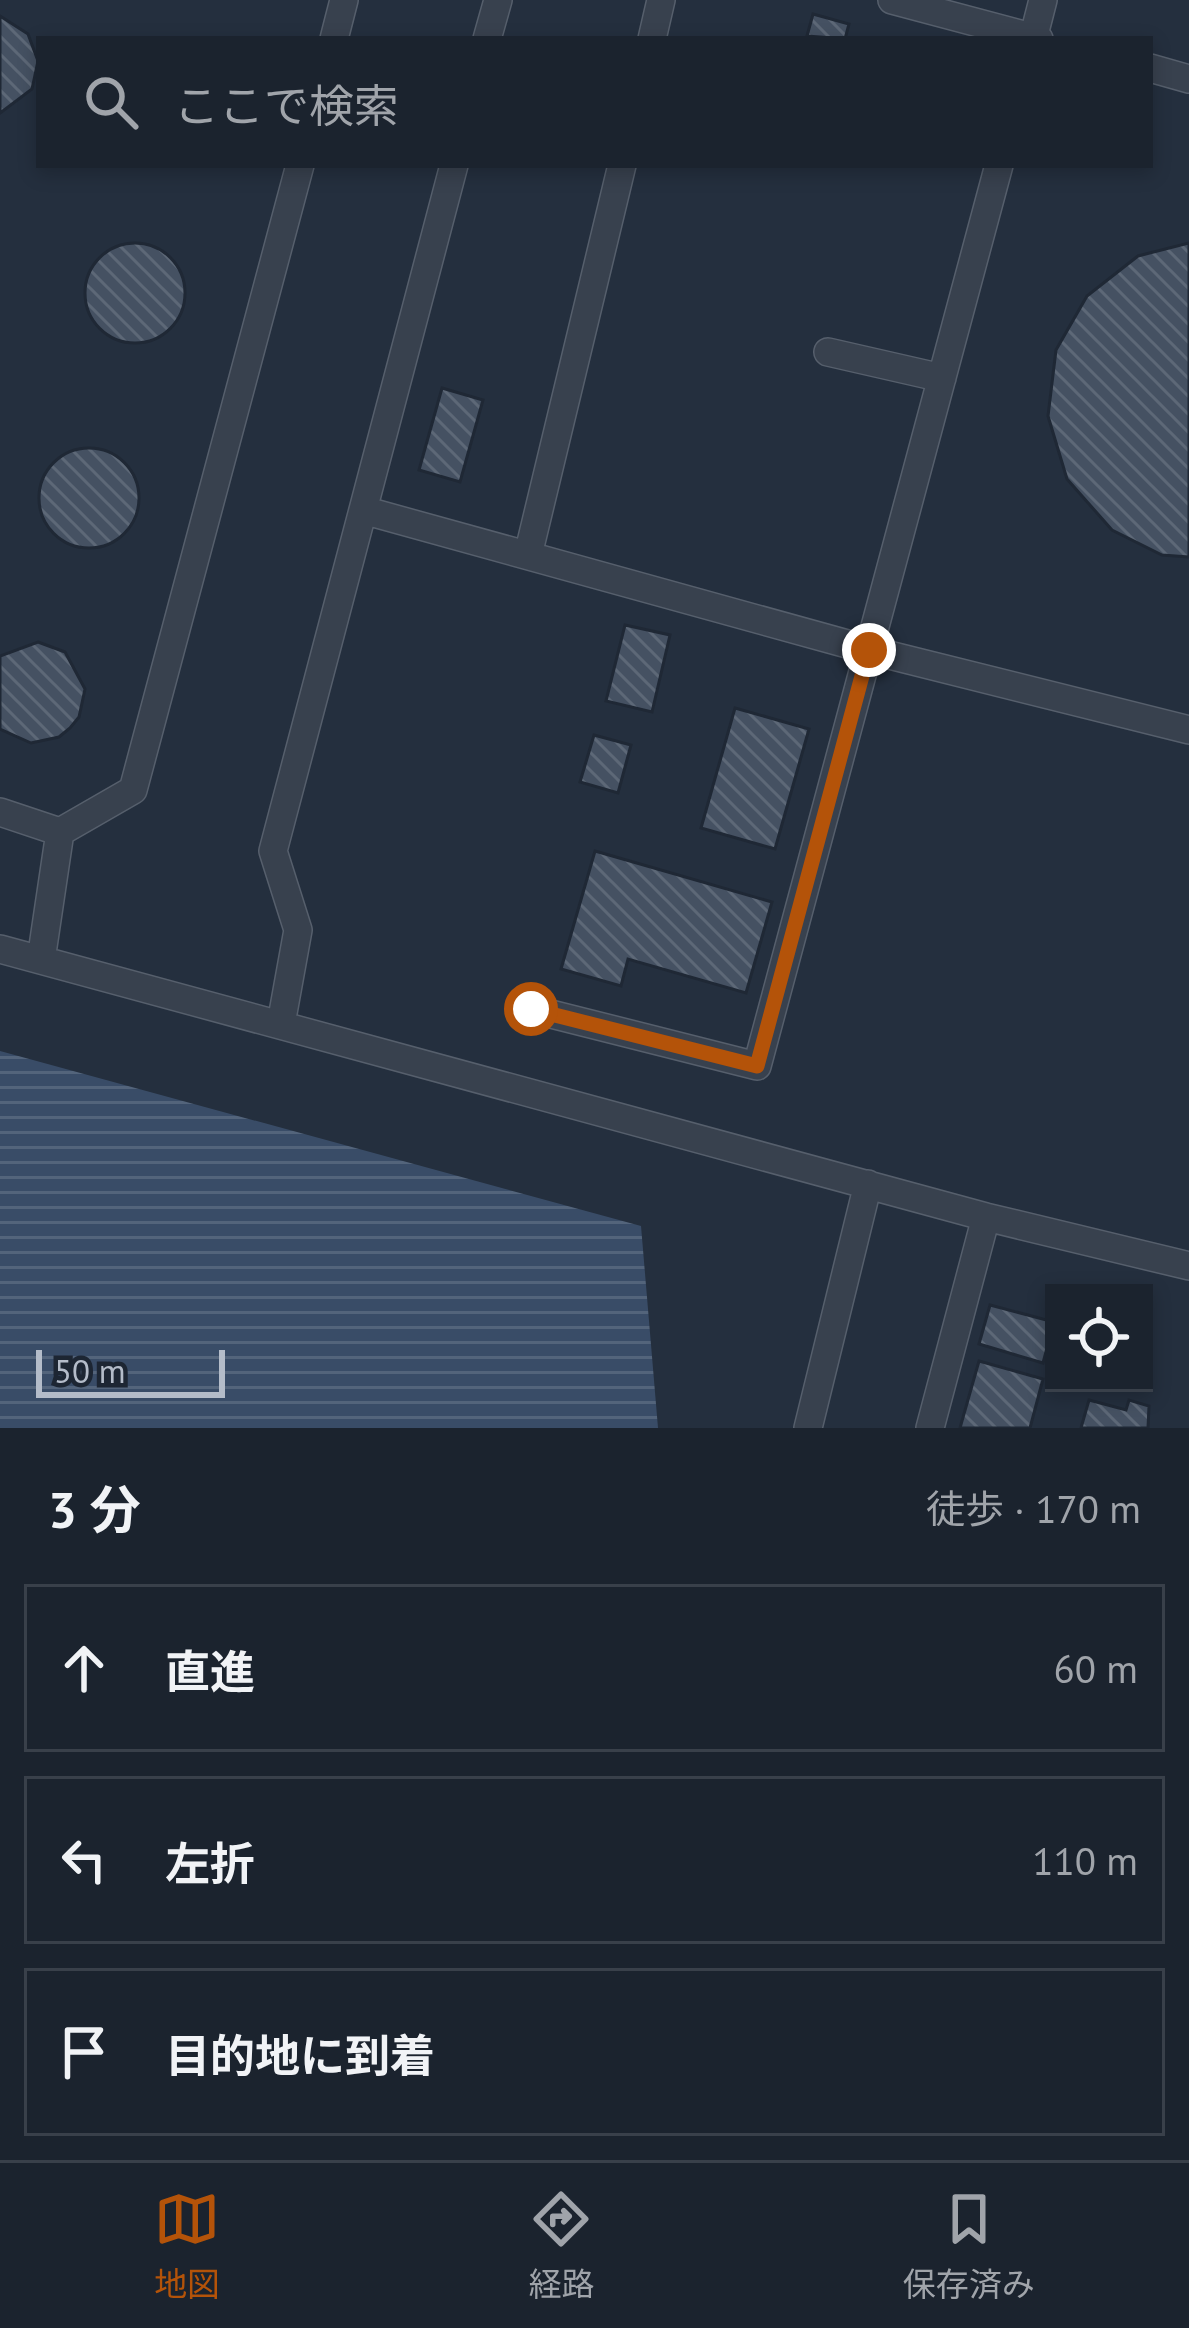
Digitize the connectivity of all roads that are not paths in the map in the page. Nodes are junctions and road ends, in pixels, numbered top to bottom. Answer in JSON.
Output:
{"nodes":[{"id":1,"x":344,"y":0,"type":"edge"},
{"id":2,"x":498,"y":0,"type":"edge"},
{"id":3,"x":661,"y":0,"type":"edge"},
{"id":4,"x":892,"y":0,"type":"edge"},
{"id":5,"x":1043,"y":0,"type":"edge"},
{"id":6,"x":335,"y":36,"type":"edge"},
{"id":7,"x":489,"y":36,"type":"edge"},
{"id":8,"x":653,"y":36,"type":"edge"},
{"id":9,"x":1027,"y":36,"type":"edge"},
{"id":10,"x":1035,"y":36,"type":"edge"},
{"id":11,"x":1153,"y":69,"type":"edge"},
{"id":12,"x":1189,"y":79,"type":"edge"},
{"id":13,"x":299,"y":168,"type":"edge"},
{"id":14,"x":453,"y":168,"type":"edge"},
{"id":15,"x":621,"y":168,"type":"edge"},
{"id":16,"x":998,"y":168,"type":"edge"},
{"id":17,"x":828,"y":352,"type":"dead end"},
{"id":18,"x":942,"y":378,"type":"junction"},
{"id":19,"x":363,"y":510,"type":"junction"},
{"id":20,"x":528,"y":555,"type":"junction"},
{"id":21,"x":869,"y":650,"type":"junction"},
{"id":22,"x":1189,"y":730,"type":"edge"},
{"id":23,"x":0,"y":812,"type":"edge"},
{"id":24,"x":60,"y":832,"type":"junction"},
{"id":25,"x":0,"y":949,"type":"edge"},
{"id":26,"x":40,"y":960,"type":"junction"},
{"id":27,"x":531,"y":1009,"type":"dead end"},
{"id":28,"x":281,"y":1024,"type":"junction"},
{"id":29,"x":868,"y":1184,"type":"junction"},
{"id":30,"x":986,"y":1217,"type":"junction"},
{"id":31,"x":1189,"y":1266,"type":"edge"},
{"id":32,"x":808,"y":1428,"type":"edge"},
{"id":33,"x":929,"y":1428,"type":"edge"}],
"edges":[{"from":1,"to":6,"type":"lane"},
{"from":2,"to":7,"type":"lane"},
{"from":3,"to":8,"type":"lane"},
{"from":4,"to":9,"type":"lane"},
{"from":5,"to":10,"type":"lane"},
{"from":11,"to":12,"type":"lane"},
{"from":13,"to":24,"type":"lane"},
{"from":14,"to":19,"type":"lane"},
{"from":15,"to":20,"type":"lane"},
{"from":16,"to":18,"type":"lane"},
{"from":17,"to":18,"type":"lane"},
{"from":18,"to":21,"type":"lane"},
{"from":19,"to":20,"type":"lane"},
{"from":19,"to":28,"type":"lane"},
{"from":20,"to":21,"type":"lane"},
{"from":21,"to":22,"type":"lane"},
{"from":21,"to":27,"type":"lane"},
{"from":23,"to":24,"type":"lane"},
{"from":24,"to":26,"type":"lane"},
{"from":25,"to":26,"type":"lane"},
{"from":26,"to":28,"type":"lane"},
{"from":28,"to":29,"type":"lane"},
{"from":29,"to":30,"type":"lane"},
{"from":29,"to":32,"type":"lane"},
{"from":30,"to":31,"type":"lane"},
{"from":30,"to":33,"type":"lane"}]}
